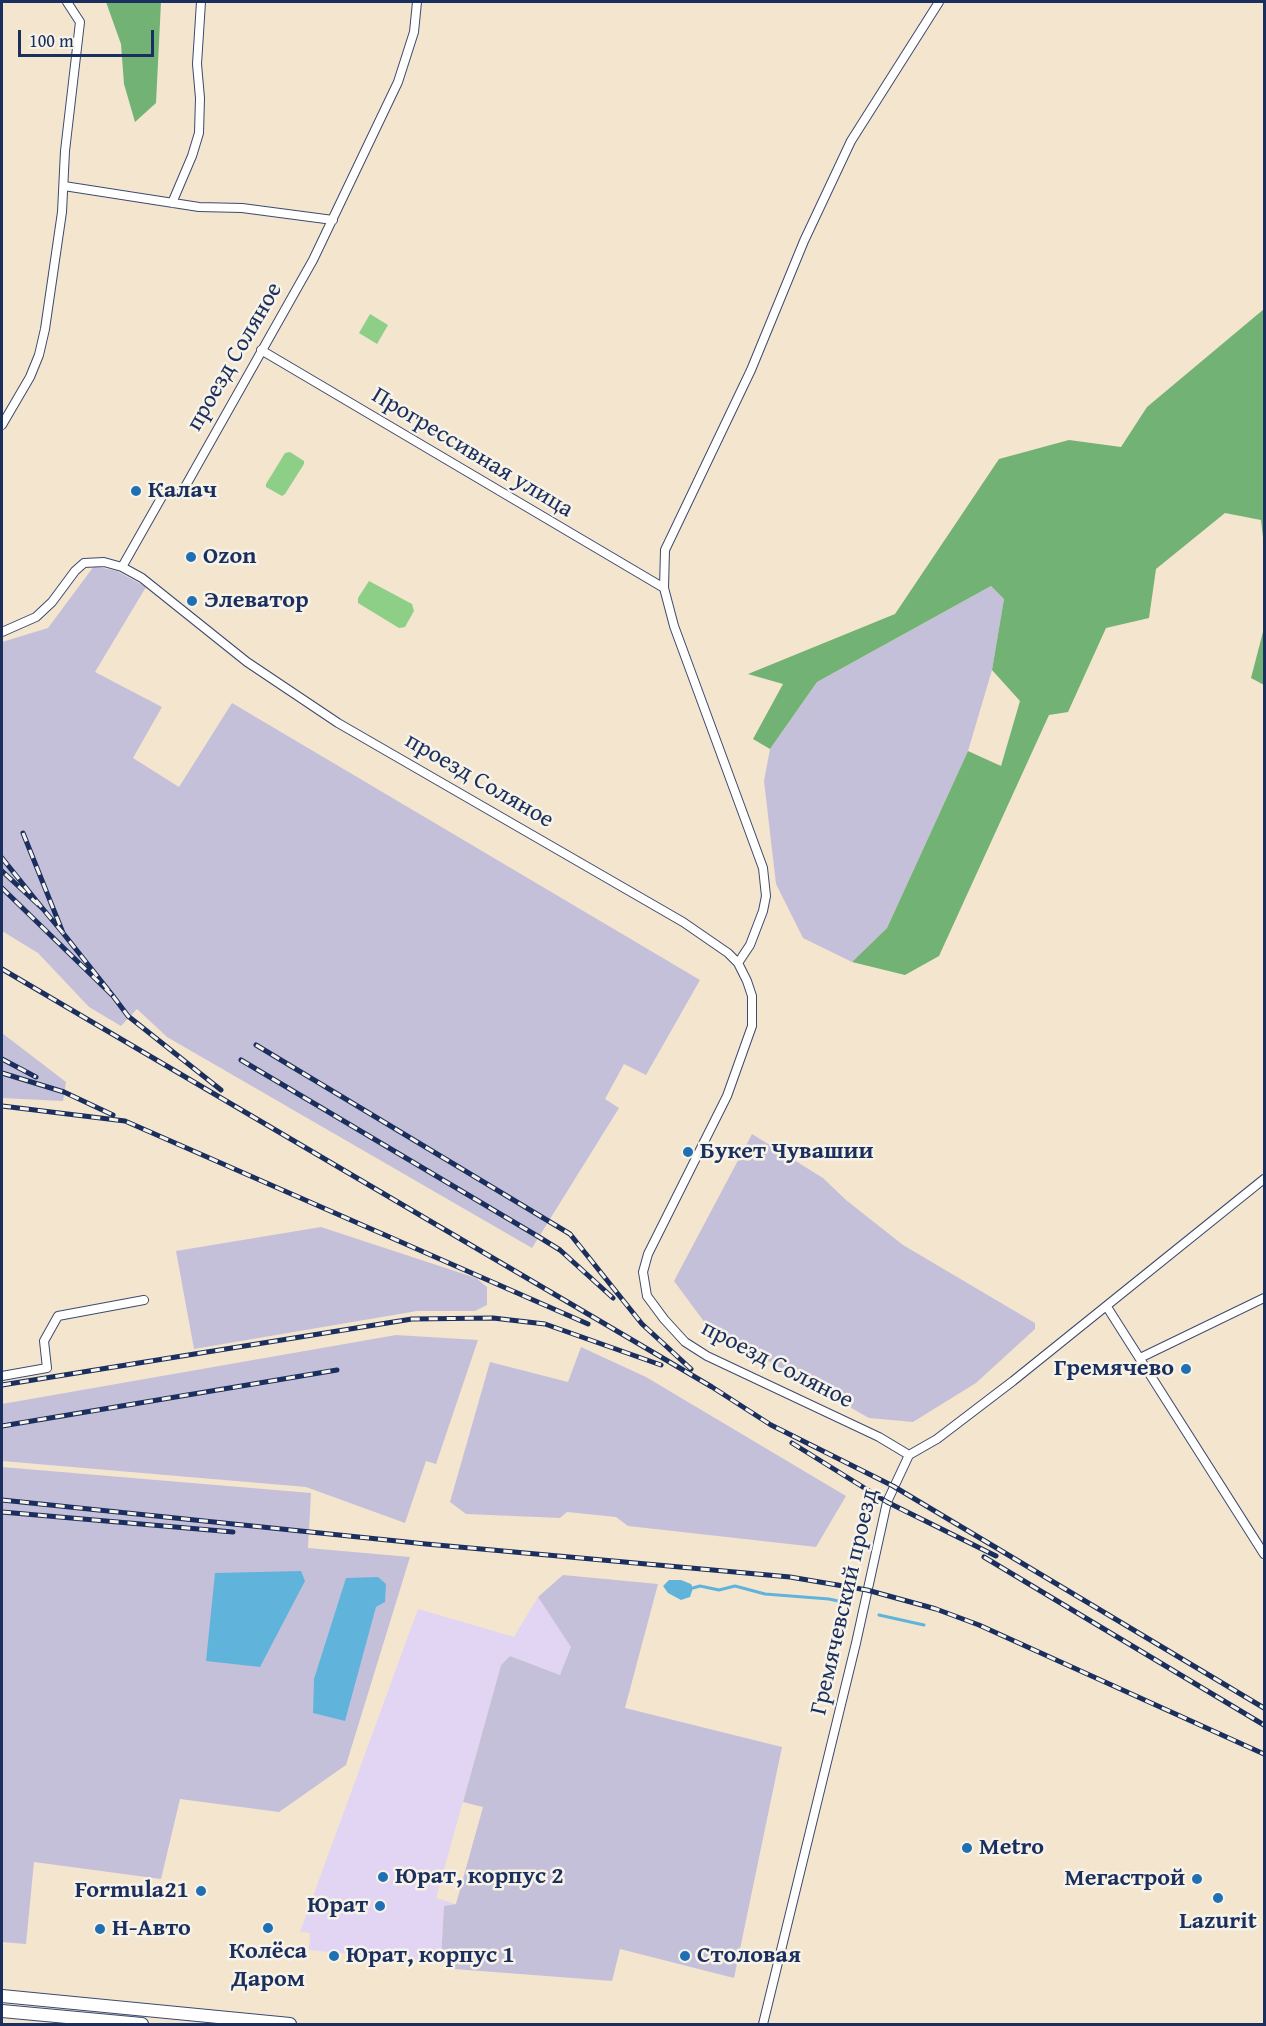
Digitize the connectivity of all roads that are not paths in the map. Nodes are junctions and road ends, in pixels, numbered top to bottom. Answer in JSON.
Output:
{"nodes":[{"id":1,"x":67,"y":2,"type":"edge"},
{"id":2,"x":201,"y":2,"type":"edge"},
{"id":3,"x":417,"y":2,"type":"edge"},
{"id":4,"x":939,"y":2,"type":"edge"},
{"id":5,"x":64,"y":186,"type":"junction"},
{"id":6,"x":172,"y":202,"type":"junction"},
{"id":7,"x":333,"y":220,"type":"junction"},
{"id":8,"x":261,"y":350,"type":"junction"},
{"id":9,"x":2,"y":425,"type":"edge"},
{"id":10,"x":122,"y":567,"type":"junction"},
{"id":11,"x":664,"y":588,"type":"junction"},
{"id":12,"x":2,"y":632,"type":"edge"},
{"id":13,"x":738,"y":963,"type":"junction"},
{"id":14,"x":1264,"y":1179,"type":"edge"},
{"id":15,"x":1264,"y":1298,"type":"edge"},
{"id":16,"x":144,"y":1300,"type":"dead end"},
{"id":17,"x":1107,"y":1307,"type":"junction"},
{"id":18,"x":1140,"y":1358,"type":"junction"},
{"id":19,"x":2,"y":1376,"type":"edge"},
{"id":20,"x":909,"y":1455,"type":"junction"},
{"id":21,"x":1264,"y":1554,"type":"edge"},
{"id":22,"x":2,"y":1996,"type":"edge"},
{"id":23,"x":2,"y":2011,"type":"edge"},
{"id":24,"x":263,"y":2024,"type":"edge"},
{"id":25,"x":142,"y":2025,"type":"edge"},
{"id":26,"x":291,"y":2025,"type":"edge"},
{"id":27,"x":763,"y":2025,"type":"edge"}],
"edges":[{"from":1,"to":5,"type":"street"},
{"from":2,"to":6,"type":"street"},
{"from":3,"to":7,"type":"street","name":"проезд Соляное"},
{"from":4,"to":11,"type":"street"},
{"from":5,"to":6,"type":"street"},
{"from":5,"to":9,"type":"street"},
{"from":6,"to":7,"type":"street"},
{"from":7,"to":8,"type":"street","name":"проезд Соляное"},
{"from":8,"to":10,"type":"street","name":"проезд Соляное"},
{"from":8,"to":11,"type":"street","name":"Прогрессивная улица"},
{"from":10,"to":12,"type":"street"},
{"from":10,"to":13,"type":"street","name":"проезд Соляное"},
{"from":11,"to":13,"type":"street"},
{"from":13,"to":20,"type":"street","name":"проезд Соляное"},
{"from":14,"to":17,"type":"street"},
{"from":15,"to":18,"type":"street"},
{"from":16,"to":19,"type":"street"},
{"from":17,"to":18,"type":"street"},
{"from":17,"to":20,"type":"street"},
{"from":18,"to":21,"type":"street"},
{"from":20,"to":27,"type":"street","name":"Гремячевский проезд"},
{"from":22,"to":24,"type":"main road"},
{"from":23,"to":25,"type":"main road"},
{"from":24,"to":26,"type":"main road"}]}
